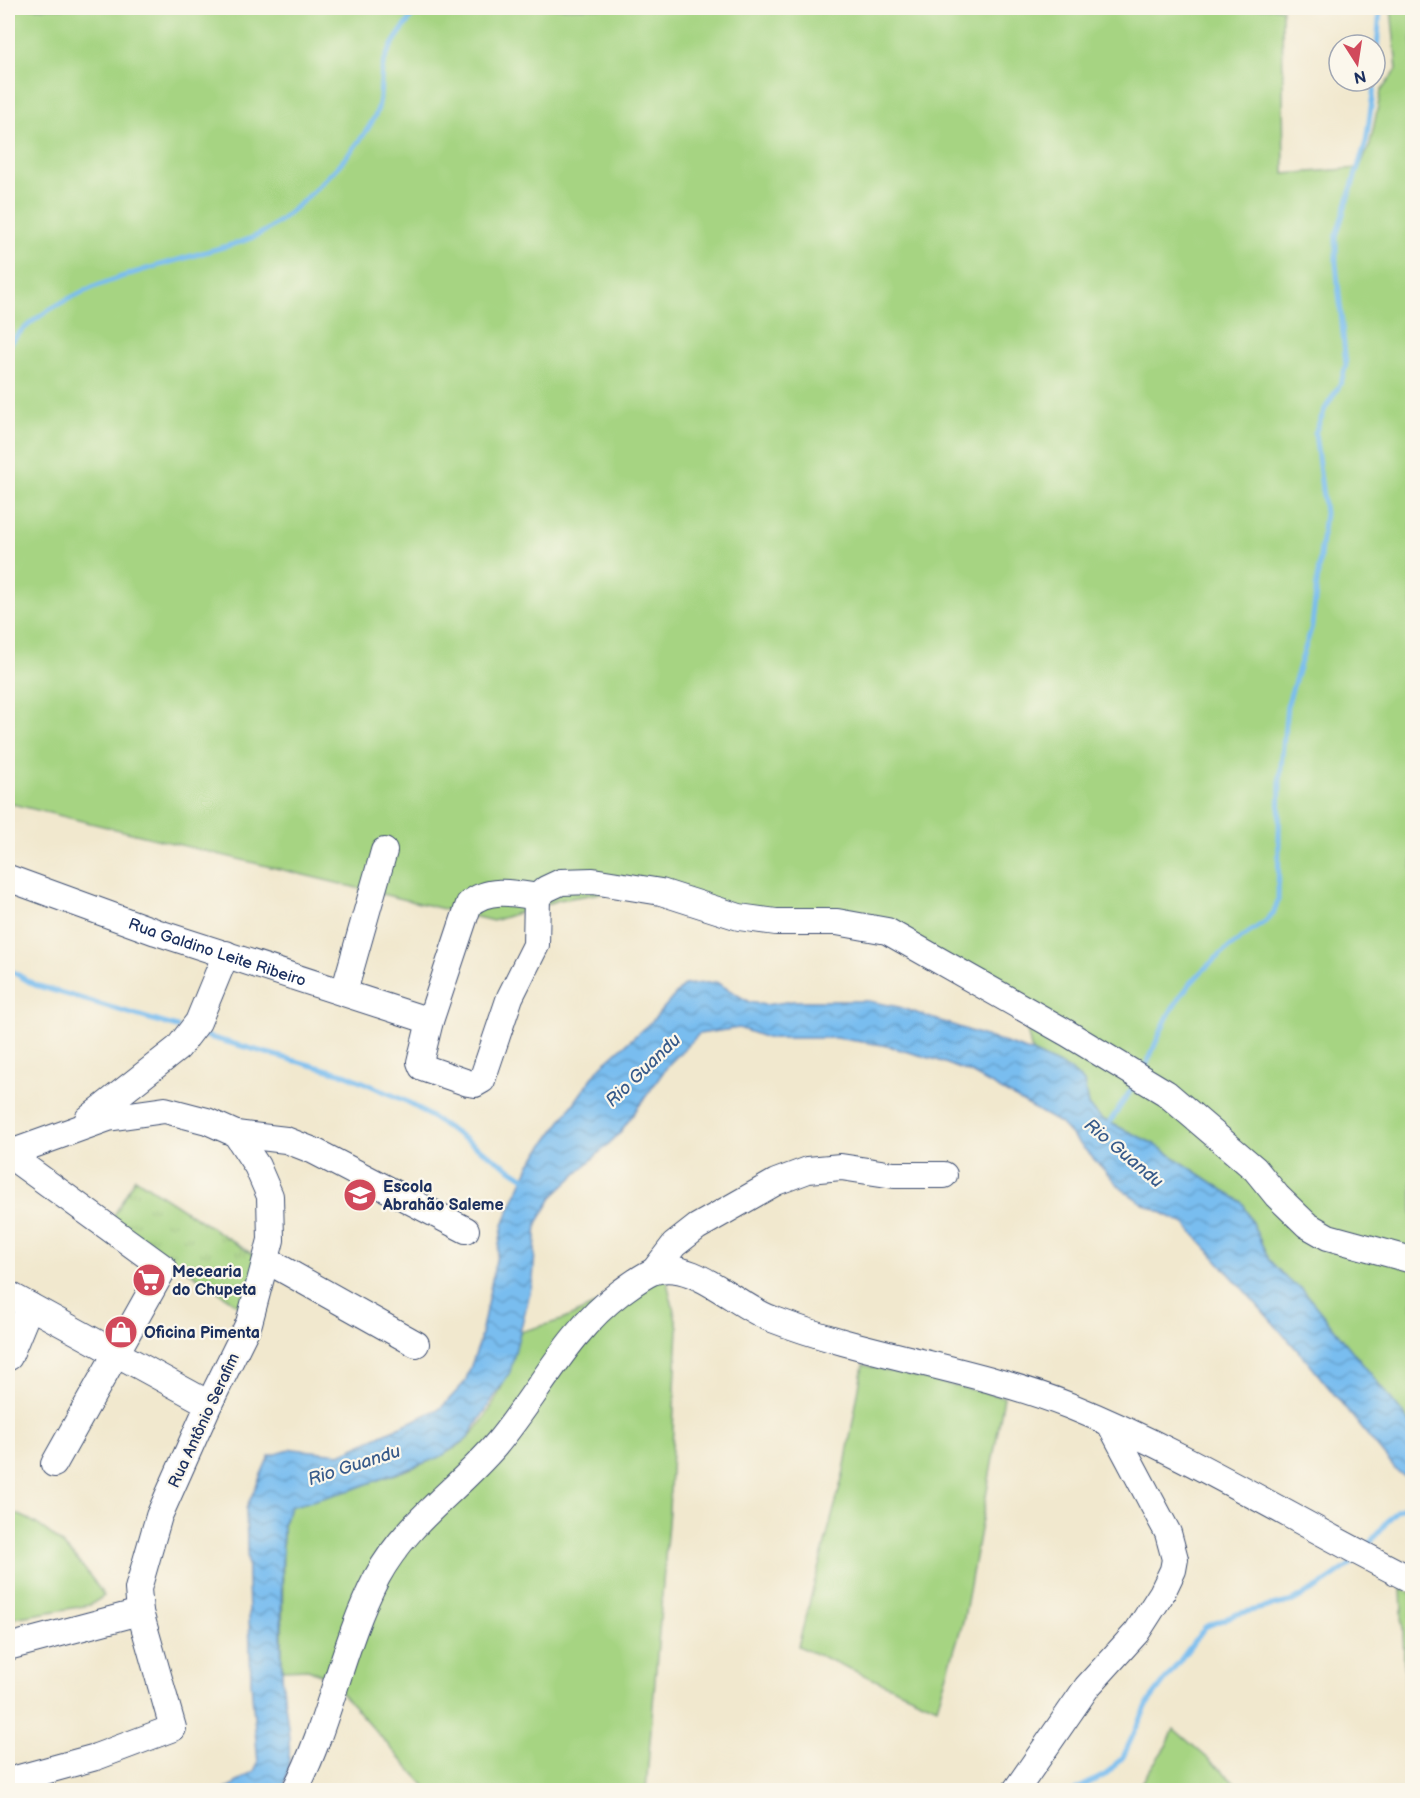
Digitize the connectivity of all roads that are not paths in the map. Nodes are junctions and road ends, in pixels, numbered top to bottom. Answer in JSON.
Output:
{"nodes":[{"id":1,"x":384,"y":852,"type":"dead end"},
{"id":2,"x":8,"y":878,"type":"edge"},
{"id":3,"x":537,"y":897,"type":"junction"},
{"id":4,"x":226,"y":954,"type":"junction"},
{"id":5,"x":344,"y":992,"type":"junction"},
{"id":6,"x":430,"y":1021,"type":"junction"},
{"id":7,"x":73,"y":1130,"type":"junction"},
{"id":8,"x":236,"y":1134,"type":"junction"},
{"id":9,"x":8,"y":1155,"type":"edge"},
{"id":10,"x":945,"y":1176,"type":"dead end"},
{"id":11,"x":466,"y":1230,"type":"dead end"},
{"id":12,"x":1413,"y":1260,"type":"edge"},
{"id":13,"x":268,"y":1261,"type":"junction"},
{"id":14,"x":654,"y":1271,"type":"junction"},
{"id":15,"x":8,"y":1294,"type":"edge"},
{"id":16,"x":30,"y":1306,"type":"junction"},
{"id":17,"x":416,"y":1344,"type":"dead end"},
{"id":18,"x":116,"y":1355,"type":"junction"},
{"id":19,"x":9,"y":1357,"type":"edge"},
{"id":20,"x":209,"y":1404,"type":"junction"},
{"id":21,"x":1110,"y":1424,"type":"junction"},
{"id":22,"x":54,"y":1464,"type":"dead end"},
{"id":23,"x":1413,"y":1580,"type":"edge"},
{"id":24,"x":140,"y":1612,"type":"junction"},
{"id":25,"x":8,"y":1647,"type":"edge"},
{"id":26,"x":8,"y":1780,"type":"edge"},
{"id":27,"x":295,"y":1791,"type":"edge"},
{"id":28,"x":1016,"y":1791,"type":"edge"}],
"edges":[{"from":1,"to":5,"type":"street"},
{"from":2,"to":4,"type":"street","name":"Rua Galdino Leite Ribeiro"},
{"from":3,"to":6,"type":"street"},
{"from":3,"to":6,"type":"street"},
{"from":3,"to":12,"type":"street"},
{"from":4,"to":5,"type":"street","name":"Rua Galdino Leite Ribeiro"},
{"from":4,"to":7,"type":"street"},
{"from":5,"to":6,"type":"street","name":"Rua Galdino Leite Ribeiro"},
{"from":7,"to":8,"type":"street"},
{"from":7,"to":9,"type":"street"},
{"from":8,"to":11,"type":"street"},
{"from":8,"to":13,"type":"street","name":"Rua Antônio Serafim"},
{"from":9,"to":18,"type":"street"},
{"from":10,"to":14,"type":"street"},
{"from":13,"to":17,"type":"street"},
{"from":13,"to":20,"type":"street","name":"Rua Antônio Serafim"},
{"from":14,"to":21,"type":"street"},
{"from":14,"to":27,"type":"street"},
{"from":15,"to":16,"type":"street"},
{"from":16,"to":18,"type":"street"},
{"from":16,"to":19,"type":"street"},
{"from":18,"to":20,"type":"street"},
{"from":18,"to":22,"type":"street"},
{"from":20,"to":24,"type":"street","name":"Rua Antônio Serafim"},
{"from":21,"to":23,"type":"street"},
{"from":21,"to":28,"type":"street"},
{"from":24,"to":25,"type":"street"},
{"from":24,"to":26,"type":"street","name":"Rua Antônio Serafim"}]}
